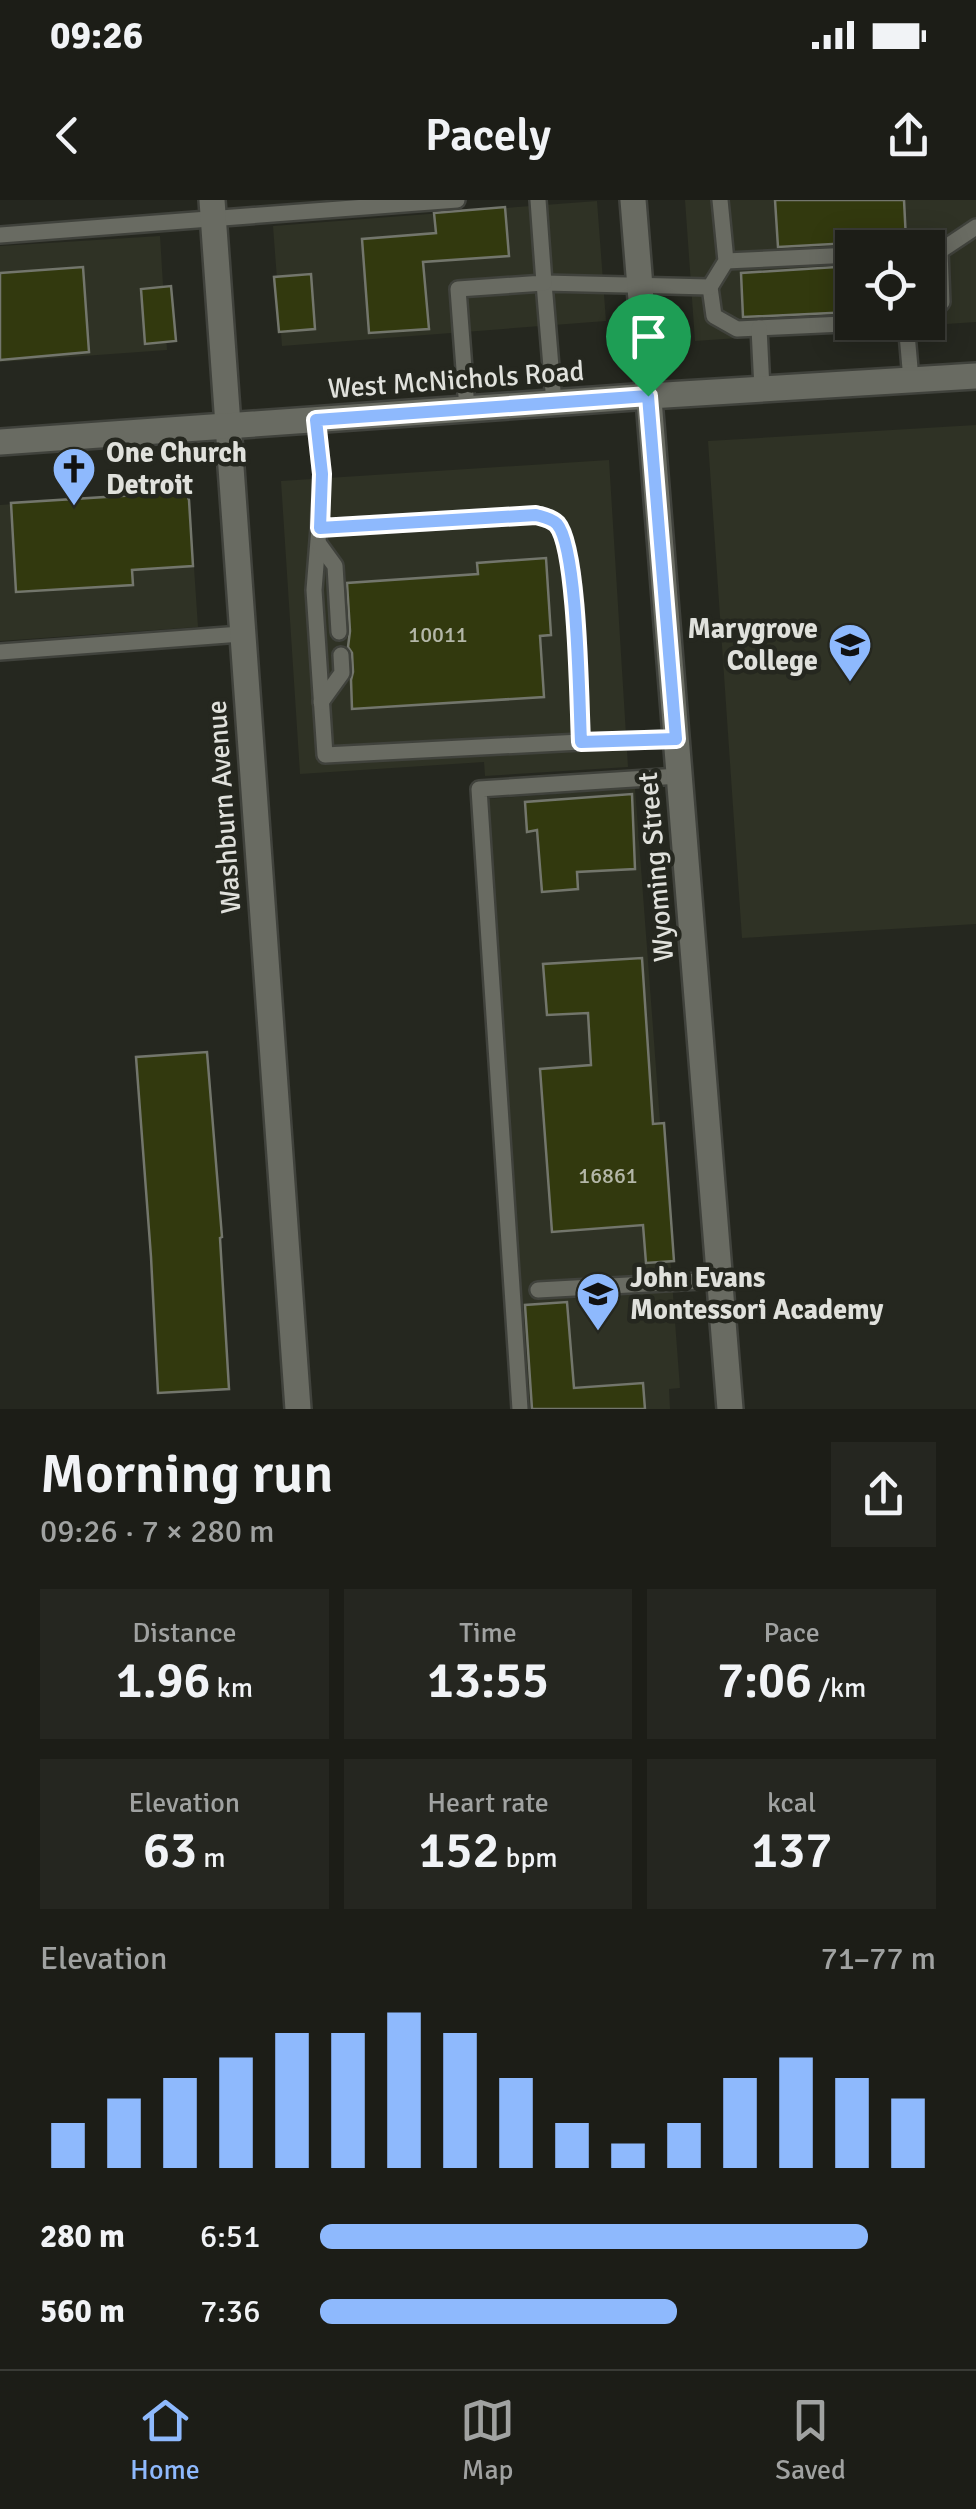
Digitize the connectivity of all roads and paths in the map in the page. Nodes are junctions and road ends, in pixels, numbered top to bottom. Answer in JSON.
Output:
{"nodes":[{"id":1,"x":457,"y":200,"type":"edge"},
{"id":2,"x":538,"y":200,"type":"edge"},
{"id":3,"x":634,"y":200,"type":"edge"},
{"id":4,"x":720,"y":200,"type":"edge"},
{"id":5,"x":425,"y":201,"type":"edge"},
{"id":6,"x":213,"y":210,"type":"edge"},
{"id":7,"x":976,"y":227,"type":"edge"},
{"id":8,"x":0,"y":235,"type":"edge"},
{"id":9,"x":945,"y":245,"type":"edge"},
{"id":10,"x":835,"y":261,"type":"edge"},
{"id":11,"x":726,"y":262,"type":"junction"},
{"id":12,"x":544,"y":284,"type":"junction"},
{"id":13,"x":640,"y":285,"type":"junction"},
{"id":14,"x":710,"y":287,"type":"junction"},
{"id":15,"x":835,"y":320,"type":"edge"},
{"id":16,"x":763,"y":325,"type":"junction"},
{"id":17,"x":908,"y":340,"type":"edge"},
{"id":18,"x":976,"y":376,"type":"edge"},
{"id":19,"x":911,"y":380,"type":"junction"},
{"id":20,"x":762,"y":389,"type":"junction"},
{"id":21,"x":648,"y":396,"type":"junction"},
{"id":22,"x":554,"y":403,"type":"junction"},
{"id":23,"x":466,"y":409,"type":"junction"},
{"id":24,"x":316,"y":420,"type":"junction"},
{"id":25,"x":227,"y":427,"type":"junction"},
{"id":26,"x":0,"y":442,"type":"edge"},
{"id":27,"x":319,"y":536,"type":"junction"},
{"id":28,"x":339,"y":632,"type":"dead end"},
{"id":29,"x":242,"y":634,"type":"junction"},
{"id":30,"x":0,"y":652,"type":"edge"},
{"id":31,"x":340,"y":655,"type":"dead end"},
{"id":32,"x":322,"y":702,"type":"junction"},
{"id":33,"x":676,"y":739,"type":"junction"},
{"id":34,"x":581,"y":742,"type":"junction"},
{"id":35,"x":679,"y":776,"type":"junction"},
{"id":36,"x":719,"y":1280,"type":"junction"},
{"id":37,"x":538,"y":1290,"type":"dead end"},
{"id":38,"x":298,"y":1409,"type":"edge"},
{"id":39,"x":520,"y":1409,"type":"edge"},
{"id":40,"x":730,"y":1409,"type":"edge"}],
"edges":[{"from":1,"to":5,"type":"lane"},
{"from":2,"to":12,"type":"lane"},
{"from":3,"to":13,"type":"street","name":"Wyoming Street"},
{"from":4,"to":11,"type":"lane"},
{"from":5,"to":6,"type":"lane"},
{"from":6,"to":8,"type":"lane"},
{"from":6,"to":25,"type":"street","name":"Washburn Avenue"},
{"from":7,"to":9,"type":"lane"},
{"from":10,"to":11,"type":"lane"},
{"from":11,"to":14,"type":"lane"},
{"from":12,"to":13,"type":"lane"},
{"from":12,"to":22,"type":"lane"},
{"from":12,"to":23,"type":"lane"},
{"from":13,"to":14,"type":"lane"},
{"from":13,"to":21,"type":"street","name":"Wyoming Street"},
{"from":14,"to":16,"type":"lane"},
{"from":15,"to":16,"type":"lane"},
{"from":16,"to":20,"type":"lane"},
{"from":17,"to":19,"type":"lane"},
{"from":18,"to":19,"type":"street","name":"West McNichols Road"},
{"from":19,"to":20,"type":"street","name":"West McNichols Road"},
{"from":20,"to":21,"type":"street","name":"West McNichols Road"},
{"from":21,"to":22,"type":"street","name":"West McNichols Road"},
{"from":21,"to":33,"type":"street","name":"Wyoming Street"},
{"from":22,"to":23,"type":"street","name":"West McNichols Road"},
{"from":23,"to":24,"type":"street","name":"West McNichols Road"},
{"from":24,"to":25,"type":"street","name":"West McNichols Road"},
{"from":24,"to":27,"type":"lane"},
{"from":25,"to":26,"type":"street","name":"West McNichols Road"},
{"from":25,"to":29,"type":"street","name":"Washburn Avenue"},
{"from":27,"to":28,"type":"lane"},
{"from":27,"to":32,"type":"lane"},
{"from":27,"to":34,"type":"lane"},
{"from":29,"to":30,"type":"lane"},
{"from":29,"to":38,"type":"street","name":"Washburn Avenue"},
{"from":31,"to":32,"type":"lane"},
{"from":32,"to":34,"type":"lane"},
{"from":33,"to":34,"type":"lane"},
{"from":33,"to":35,"type":"street","name":"Wyoming Street"},
{"from":35,"to":36,"type":"street","name":"Wyoming Street"},
{"from":35,"to":39,"type":"lane"},
{"from":36,"to":37,"type":"lane"},
{"from":36,"to":40,"type":"street","name":"Wyoming Street"}]}
